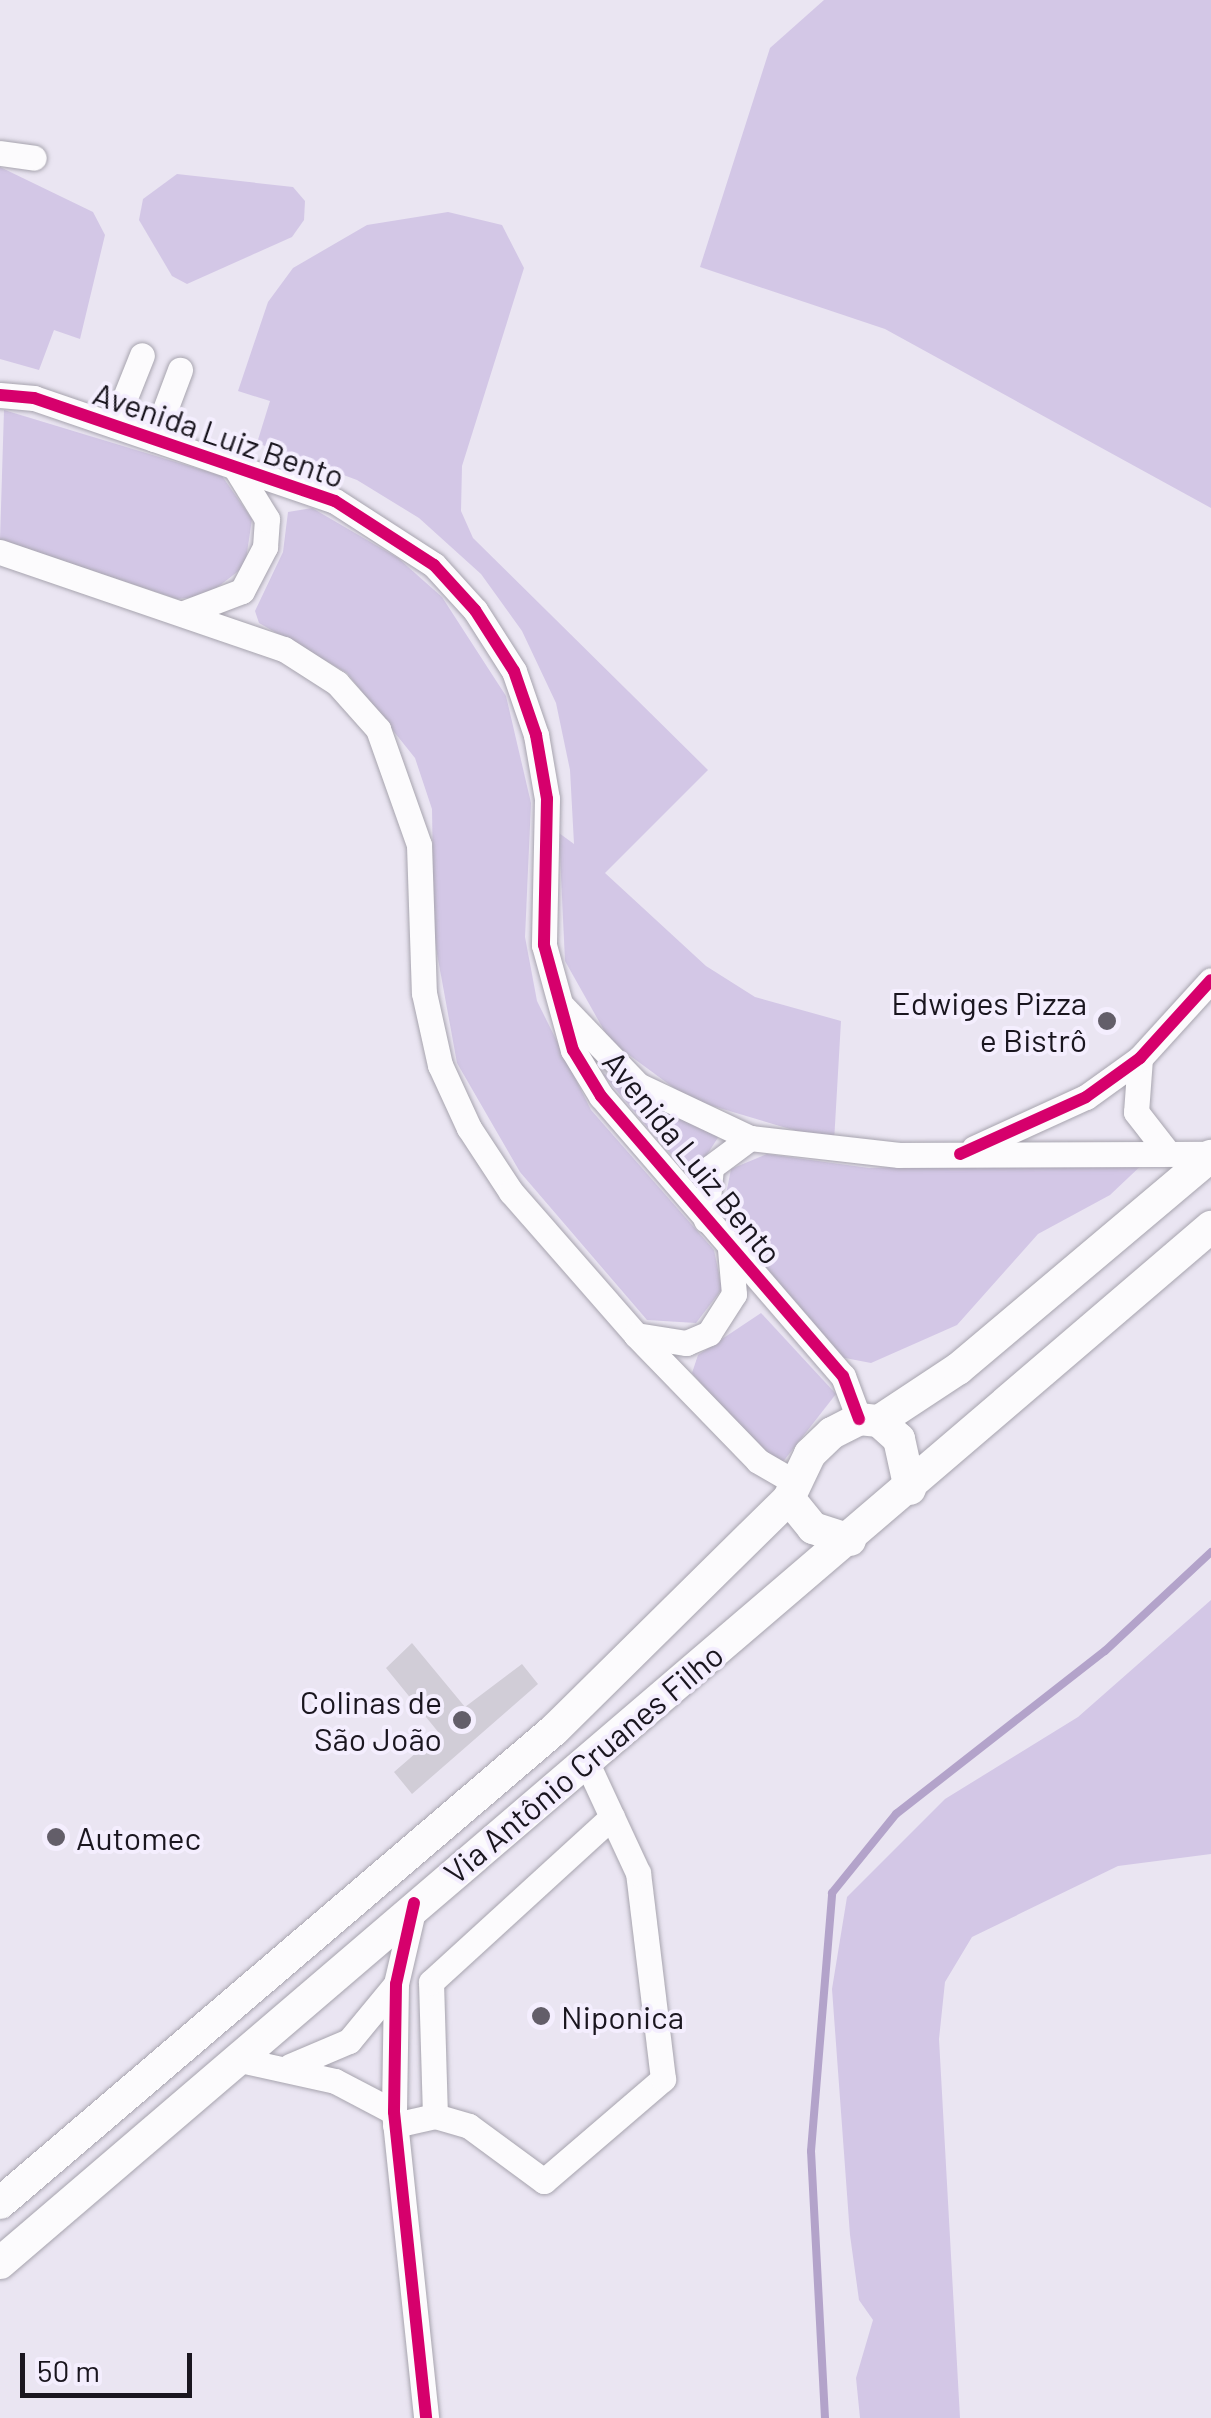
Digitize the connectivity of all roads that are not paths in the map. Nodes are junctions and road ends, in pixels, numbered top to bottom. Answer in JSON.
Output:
{"nodes":[{"id":1,"x":0,"y":153,"type":"edge"},
{"id":2,"x":34,"y":158,"type":"dead end"},
{"id":3,"x":142,"y":354,"type":"dead end"},
{"id":4,"x":180,"y":370,"type":"dead end"},
{"id":5,"x":0,"y":395,"type":"edge"},
{"id":6,"x":114,"y":426,"type":"junction"},
{"id":7,"x":154,"y":439,"type":"junction"},
{"id":8,"x":235,"y":467,"type":"junction"},
{"id":9,"x":0,"y":552,"type":"edge"},
{"id":10,"x":184,"y":613,"type":"junction"},
{"id":11,"x":1209,"y":987,"type":"edge"},
{"id":12,"x":554,"y":996,"type":"junction"},
{"id":13,"x":1140,"y":1058,"type":"junction"},
{"id":14,"x":750,"y":1138,"type":"junction"},
{"id":15,"x":1164,"y":1148,"type":"junction"},
{"id":16,"x":960,"y":1154,"type":"junction"},
{"id":17,"x":1211,"y":1155,"type":"edge"},
{"id":18,"x":706,"y":1220,"type":"junction"},
{"id":19,"x":1211,"y":1227,"type":"edge"},
{"id":20,"x":730,"y":1249,"type":"junction"},
{"id":21,"x":636,"y":1335,"type":"junction"},
{"id":22,"x":869,"y":1420,"type":"junction"},
{"id":23,"x":910,"y":1489,"type":"junction"},
{"id":24,"x":791,"y":1490,"type":"junction"},
{"id":25,"x":850,"y":1540,"type":"junction"},
{"id":26,"x":587,"y":1762,"type":"junction"},
{"id":27,"x":612,"y":1817,"type":"junction"},
{"id":28,"x":414,"y":1903,"type":"junction"},
{"id":29,"x":396,"y":1984,"type":"junction"},
{"id":30,"x":236,"y":2059,"type":"junction"},
{"id":31,"x":290,"y":2066,"type":"junction"},
{"id":32,"x":435,"y":2116,"type":"junction"},
{"id":33,"x":395,"y":2119,"type":"junction"},
{"id":34,"x":0,"y":2203,"type":"edge"},
{"id":35,"x":0,"y":2264,"type":"edge"},
{"id":36,"x":426,"y":2418,"type":"edge"}],
"edges":[{"from":1,"to":2,"type":"street"},
{"from":3,"to":6,"type":"street"},
{"from":4,"to":7,"type":"street"},
{"from":5,"to":6,"type":"street","name":"Avenida Luiz Bento"},
{"from":6,"to":7,"type":"street","name":"Avenida Luiz Bento"},
{"from":7,"to":8,"type":"street","name":"Avenida Luiz Bento"},
{"from":8,"to":10,"type":"street"},
{"from":8,"to":12,"type":"street","name":"Avenida Luiz Bento"},
{"from":9,"to":10,"type":"street"},
{"from":10,"to":21,"type":"street"},
{"from":11,"to":13,"type":"street"},
{"from":12,"to":14,"type":"street"},
{"from":12,"to":18,"type":"street","name":"Avenida Luiz Bento"},
{"from":13,"to":15,"type":"street"},
{"from":13,"to":16,"type":"street"},
{"from":14,"to":16,"type":"street"},
{"from":14,"to":18,"type":"street"},
{"from":15,"to":16,"type":"street"},
{"from":15,"to":17,"type":"street"},
{"from":17,"to":22,"type":"main road"},
{"from":18,"to":20,"type":"street","name":"Avenida Luiz Bento"},
{"from":19,"to":23,"type":"main road"},
{"from":20,"to":21,"type":"street"},
{"from":20,"to":22,"type":"street","name":"Avenida Luiz Bento"},
{"from":21,"to":24,"type":"street"},
{"from":22,"to":23,"type":"main road"},
{"from":22,"to":24,"type":"main road"},
{"from":23,"to":25,"type":"main road"},
{"from":24,"to":25,"type":"main road"},
{"from":24,"to":34,"type":"main road","name":"Via Antônio Cruanes Filho"},
{"from":25,"to":26,"type":"main road","name":"Via Antônio Cruanes Filho"},
{"from":26,"to":27,"type":"street"},
{"from":26,"to":28,"type":"main road","name":"Via Antônio Cruanes Filho"},
{"from":27,"to":32,"type":"street"},
{"from":27,"to":32,"type":"street"},
{"from":28,"to":29,"type":"street"},
{"from":28,"to":30,"type":"main road","name":"Via Antônio Cruanes Filho"},
{"from":29,"to":31,"type":"street"},
{"from":29,"to":33,"type":"street"},
{"from":30,"to":31,"type":"street"},
{"from":30,"to":35,"type":"main road","name":"Via Antônio Cruanes Filho"},
{"from":31,"to":33,"type":"street"},
{"from":32,"to":33,"type":"street"},
{"from":33,"to":36,"type":"street"}]}
